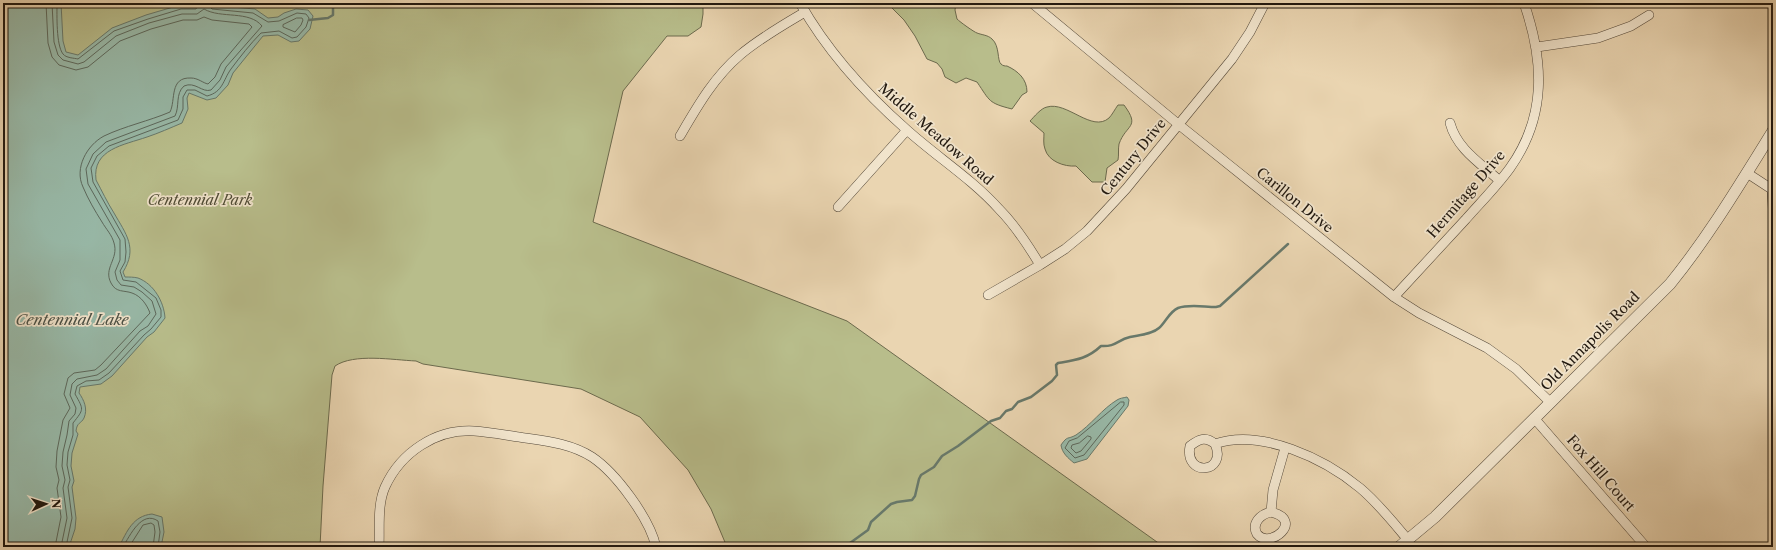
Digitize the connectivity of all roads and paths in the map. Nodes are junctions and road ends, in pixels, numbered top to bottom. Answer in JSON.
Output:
{"nodes":[{"id":1,"x":800,"y":3,"type":"edge"},
{"id":2,"x":1032,"y":3,"type":"edge"},
{"id":3,"x":1265,"y":3,"type":"edge"},
{"id":4,"x":1524,"y":3,"type":"edge"},
{"id":5,"x":805,"y":12,"type":"junction"},
{"id":6,"x":1650,"y":15,"type":"dead end"},
{"id":7,"x":1537,"y":47,"type":"junction"},
{"id":8,"x":1450,"y":123,"type":"dead end"},
{"id":9,"x":1178,"y":124,"type":"junction"},
{"id":10,"x":907,"y":130,"type":"junction"},
{"id":11,"x":1773,"y":132,"type":"edge"},
{"id":12,"x":680,"y":136,"type":"dead end"},
{"id":13,"x":1747,"y":173,"type":"junction"},
{"id":14,"x":1500,"y":181,"type":"junction"},
{"id":15,"x":1772,"y":189,"type":"edge"},
{"id":16,"x":838,"y":207,"type":"dead end"},
{"id":17,"x":1773,"y":208,"type":"edge"},
{"id":18,"x":1040,"y":265,"type":"junction"},
{"id":19,"x":988,"y":295,"type":"dead end"},
{"id":20,"x":1394,"y":297,"type":"junction"},
{"id":21,"x":1550,"y":402,"type":"junction"},
{"id":22,"x":1534,"y":418,"type":"junction"},
{"id":23,"x":1215,"y":444,"type":"dead end"},
{"id":24,"x":1285,"y":448,"type":"junction"},
{"id":25,"x":1271,"y":512,"type":"dead end"},
{"id":26,"x":1404,"y":544,"type":"edge"},
{"id":27,"x":379,"y":547,"type":"edge"},
{"id":28,"x":656,"y":547,"type":"edge"},
{"id":29,"x":1646,"y":547,"type":"edge"}],
"edges":[{"from":1,"to":5,"type":"street","name":"Middle Meadow Road"},
{"from":2,"to":9,"type":"street","name":"Carillon Drive"},
{"from":3,"to":9,"type":"street","name":"Century Drive"},
{"from":4,"to":7,"type":"street","name":"Hermitage Drive"},
{"from":5,"to":10,"type":"street","name":"Middle Meadow Road"},
{"from":5,"to":12,"type":"street"},
{"from":6,"to":7,"type":"street"},
{"from":7,"to":14,"type":"street","name":"Hermitage Drive"},
{"from":8,"to":14,"type":"street"},
{"from":9,"to":18,"type":"street","name":"Century Drive"},
{"from":9,"to":20,"type":"street","name":"Carillon Drive"},
{"from":10,"to":16,"type":"street"},
{"from":10,"to":18,"type":"street","name":"Middle Meadow Road"},
{"from":11,"to":13,"type":"street","name":"Old Annapolis Road"},
{"from":13,"to":15,"type":"street"},
{"from":13,"to":21,"type":"street","name":"Old Annapolis Road"},
{"from":14,"to":20,"type":"street","name":"Hermitage Drive"},
{"from":15,"to":17,"type":"street"},
{"from":18,"to":19,"type":"street","name":"Century Drive"},
{"from":20,"to":21,"type":"street","name":"Carillon Drive"},
{"from":21,"to":22,"type":"street","name":"Old Annapolis Road"},
{"from":22,"to":26,"type":"street","name":"Old Annapolis Road"},
{"from":22,"to":29,"type":"street","name":"Fox Hill Court"},
{"from":23,"to":24,"type":"street"},
{"from":24,"to":25,"type":"street"},
{"from":24,"to":26,"type":"street"},
{"from":27,"to":28,"type":"street"}]}
